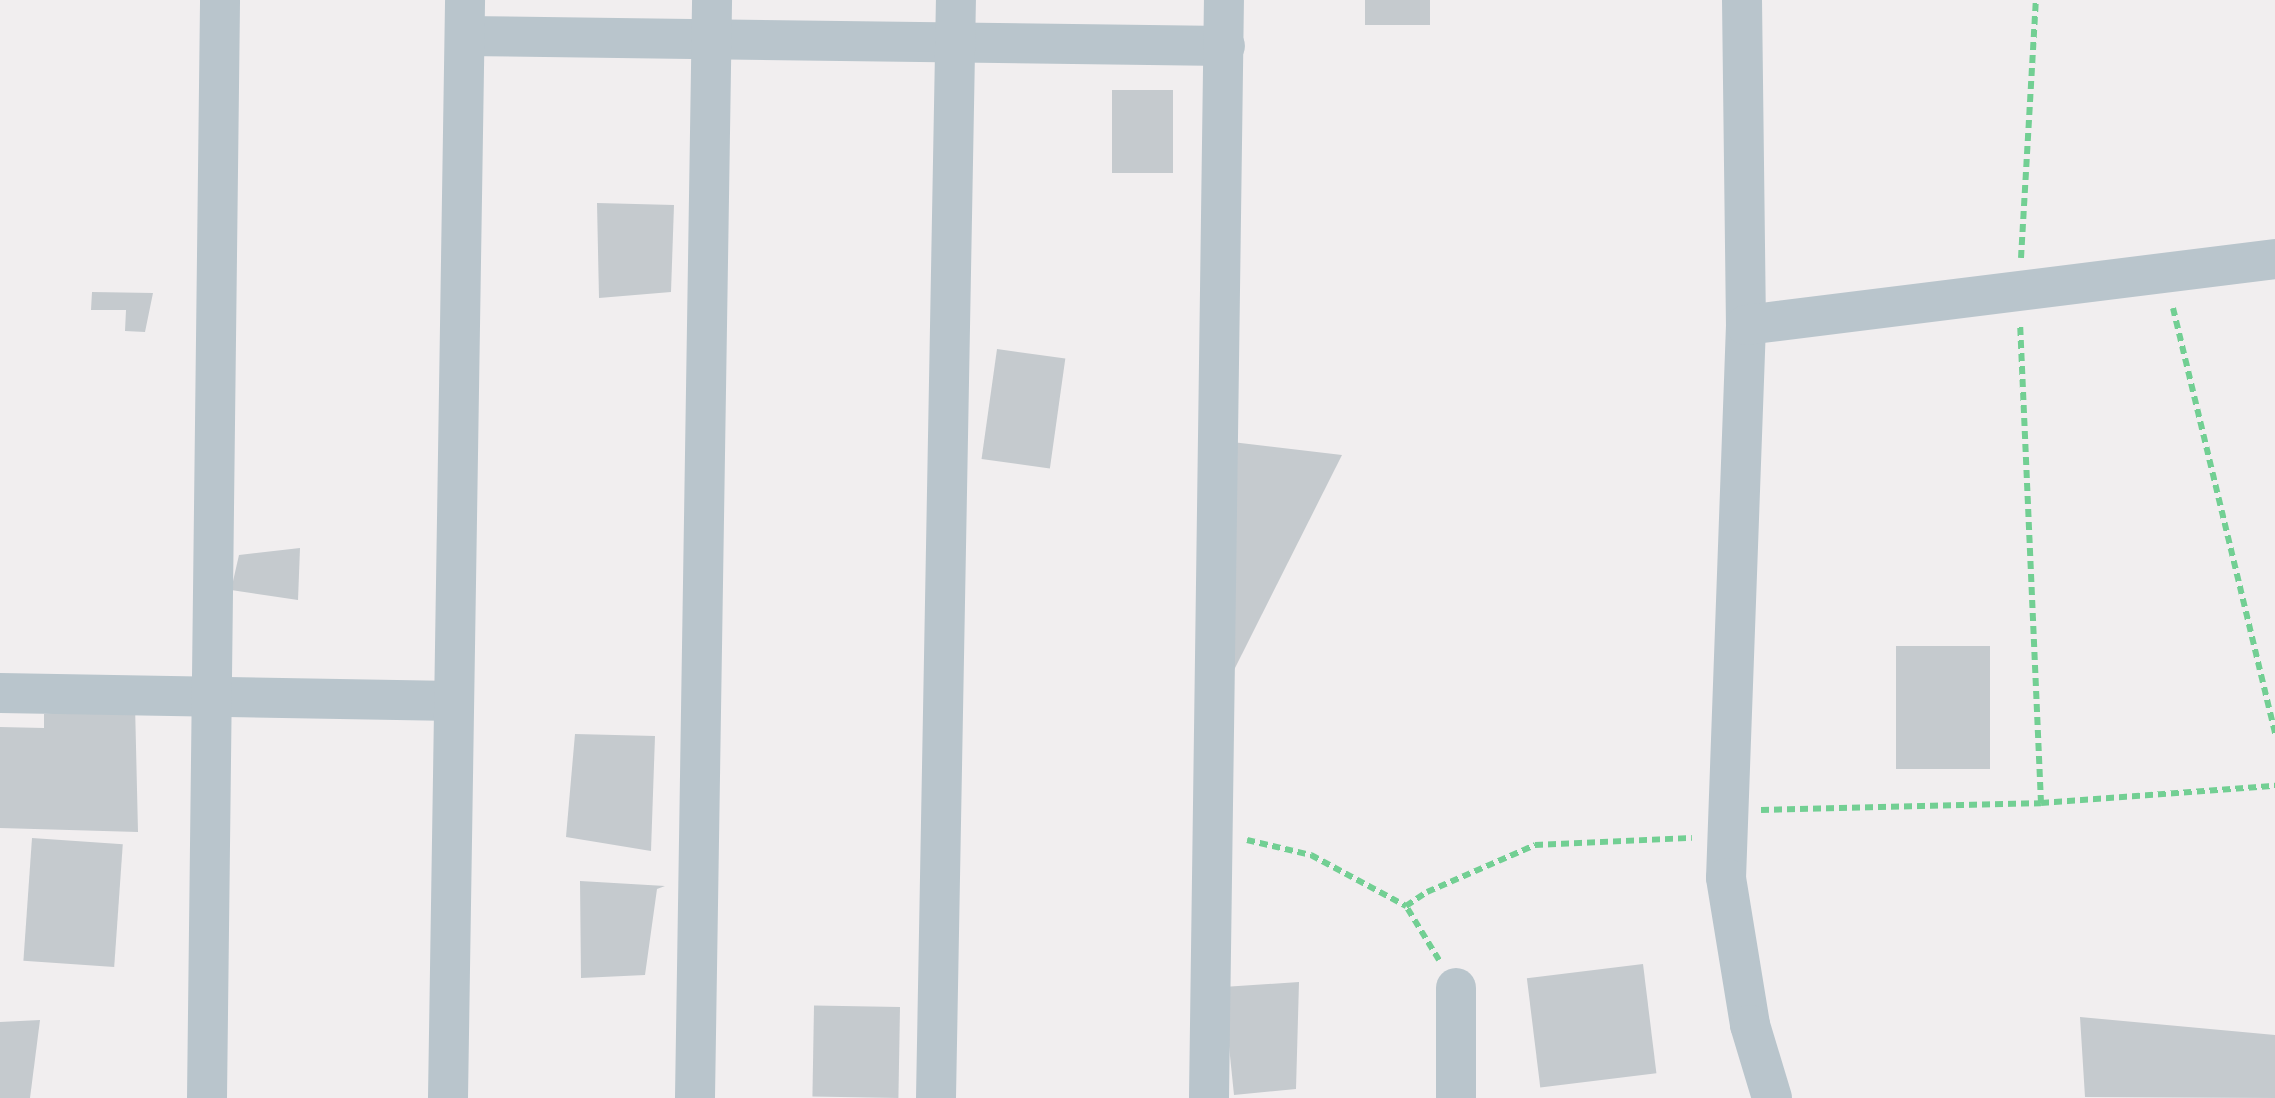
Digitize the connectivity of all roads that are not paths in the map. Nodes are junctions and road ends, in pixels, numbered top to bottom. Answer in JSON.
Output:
{"nodes":[{"id":1,"x":220,"y":0,"type":"edge"},
{"id":2,"x":956,"y":0,"type":"edge"},
{"id":3,"x":1224,"y":0,"type":"edge"},
{"id":4,"x":1742,"y":0,"type":"edge"},
{"id":5,"x":465,"y":18,"type":"edge"},
{"id":6,"x":712,"y":20,"type":"edge"},
{"id":7,"x":955,"y":43,"type":"junction"},
{"id":8,"x":1224,"y":46,"type":"junction"},
{"id":9,"x":2275,"y":259,"type":"edge"},
{"id":10,"x":1746,"y":325,"type":"junction"},
{"id":11,"x":0,"y":693,"type":"edge"},
{"id":12,"x":212,"y":696,"type":"junction"},
{"id":13,"x":454,"y":700,"type":"junction"},
{"id":14,"x":1456,"y":988,"type":"road end"},
{"id":15,"x":207,"y":1098,"type":"edge"},
{"id":16,"x":448,"y":1098,"type":"edge"},
{"id":17,"x":695,"y":1098,"type":"edge"},
{"id":18,"x":936,"y":1098,"type":"edge"},
{"id":19,"x":1209,"y":1098,"type":"edge"},
{"id":20,"x":1456,"y":1098,"type":"edge"},
{"id":21,"x":1772,"y":1098,"type":"edge"}],
"edges":[{"from":1,"to":12,"type":"street"},
{"from":2,"to":7,"type":"street"},
{"from":3,"to":8,"type":"street"},
{"from":4,"to":10,"type":"street"},
{"from":5,"to":6,"type":"street"},
{"from":5,"to":13,"type":"street"},
{"from":6,"to":7,"type":"street"},
{"from":6,"to":17,"type":"street"},
{"from":7,"to":8,"type":"street"},
{"from":7,"to":18,"type":"street"},
{"from":8,"to":19,"type":"street"},
{"from":9,"to":10,"type":"street"},
{"from":10,"to":21,"type":"street"},
{"from":11,"to":12,"type":"street"},
{"from":12,"to":13,"type":"street"},
{"from":12,"to":15,"type":"street"},
{"from":13,"to":16,"type":"street"},
{"from":14,"to":20,"type":"street"}]}
